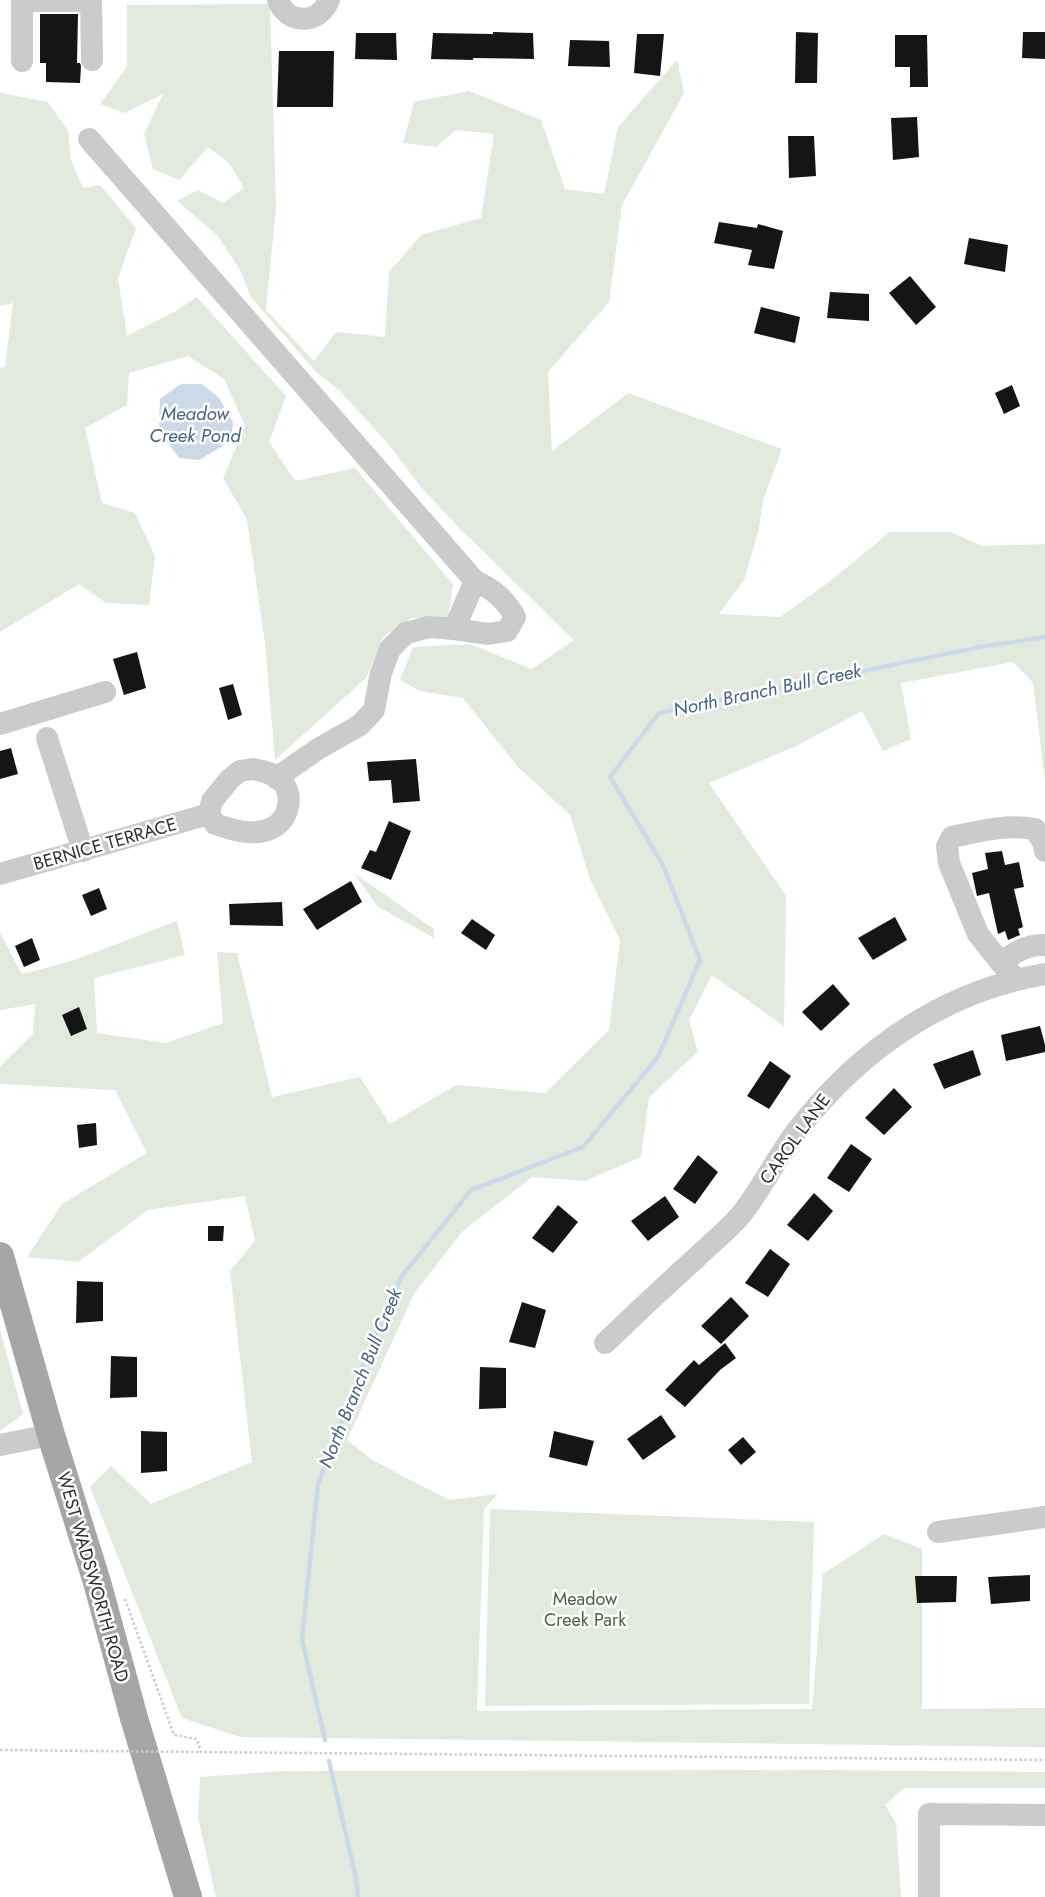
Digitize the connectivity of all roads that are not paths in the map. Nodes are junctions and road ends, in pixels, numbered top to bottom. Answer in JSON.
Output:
{"nodes":[{"id":1,"x":91,"y":0,"type":"edge"},
{"id":2,"x":278,"y":0,"type":"edge"},
{"id":3,"x":329,"y":0,"type":"edge"},
{"id":4,"x":22,"y":1,"type":"edge"},
{"id":5,"x":92,"y":60,"type":"dead end"},
{"id":6,"x":22,"y":61,"type":"dead end"},
{"id":7,"x":89,"y":139,"type":"dead end"},
{"id":8,"x":475,"y":581,"type":"junction"},
{"id":9,"x":454,"y":629,"type":"junction"},
{"id":10,"x":105,"y":692,"type":"dead end"},
{"id":11,"x":0,"y":724,"type":"edge"},
{"id":12,"x":47,"y":738,"type":"dead end"},
{"id":13,"x":276,"y":778,"type":"junction"},
{"id":14,"x":209,"y":814,"type":"junction"},
{"id":15,"x":83,"y":851,"type":"junction"},
{"id":16,"x":1045,"y":851,"type":"edge"},
{"id":17,"x":0,"y":874,"type":"edge"},
{"id":18,"x":1045,"y":945,"type":"edge"},
{"id":19,"x":1001,"y":963,"type":"junction"},
{"id":20,"x":1045,"y":974,"type":"edge"},
{"id":21,"x":1017,"y":980,"type":"junction"},
{"id":22,"x":0,"y":1256,"type":"edge"},
{"id":23,"x":605,"y":1343,"type":"dead end"},
{"id":24,"x":51,"y":1435,"type":"junction"},
{"id":25,"x":0,"y":1445,"type":"edge"},
{"id":26,"x":1045,"y":1517,"type":"edge"},
{"id":27,"x":938,"y":1532,"type":"dead end"},
{"id":28,"x":1045,"y":1815,"type":"edge"},
{"id":29,"x":188,"y":1897,"type":"edge"},
{"id":30,"x":929,"y":1897,"type":"edge"}],
"edges":[{"from":1,"to":4,"type":"street"},
{"from":1,"to":5,"type":"street"},
{"from":2,"to":3,"type":"street"},
{"from":4,"to":6,"type":"street"},
{"from":7,"to":8,"type":"street"},
{"from":8,"to":9,"type":"street"},
{"from":8,"to":9,"type":"street"},
{"from":9,"to":13,"type":"street"},
{"from":10,"to":11,"type":"street"},
{"from":12,"to":15,"type":"street"},
{"from":13,"to":14,"type":"street"},
{"from":13,"to":14,"type":"street"},
{"from":14,"to":15,"type":"street","name":"BERNICE TERRACE"},
{"from":15,"to":17,"type":"street","name":"BERNICE TERRACE"},
{"from":16,"to":19,"type":"street"},
{"from":18,"to":19,"type":"street"},
{"from":19,"to":21,"type":"street"},
{"from":20,"to":21,"type":"street","name":"CAROL LANE"},
{"from":21,"to":23,"type":"street","name":"CAROL LANE"},
{"from":22,"to":24,"type":"main road","name":"WEST WADSWORTH ROAD"},
{"from":24,"to":25,"type":"street"},
{"from":24,"to":29,"type":"main road","name":"WEST WADSWORTH ROAD"},
{"from":26,"to":27,"type":"street"},
{"from":28,"to":30,"type":"street"}]}
